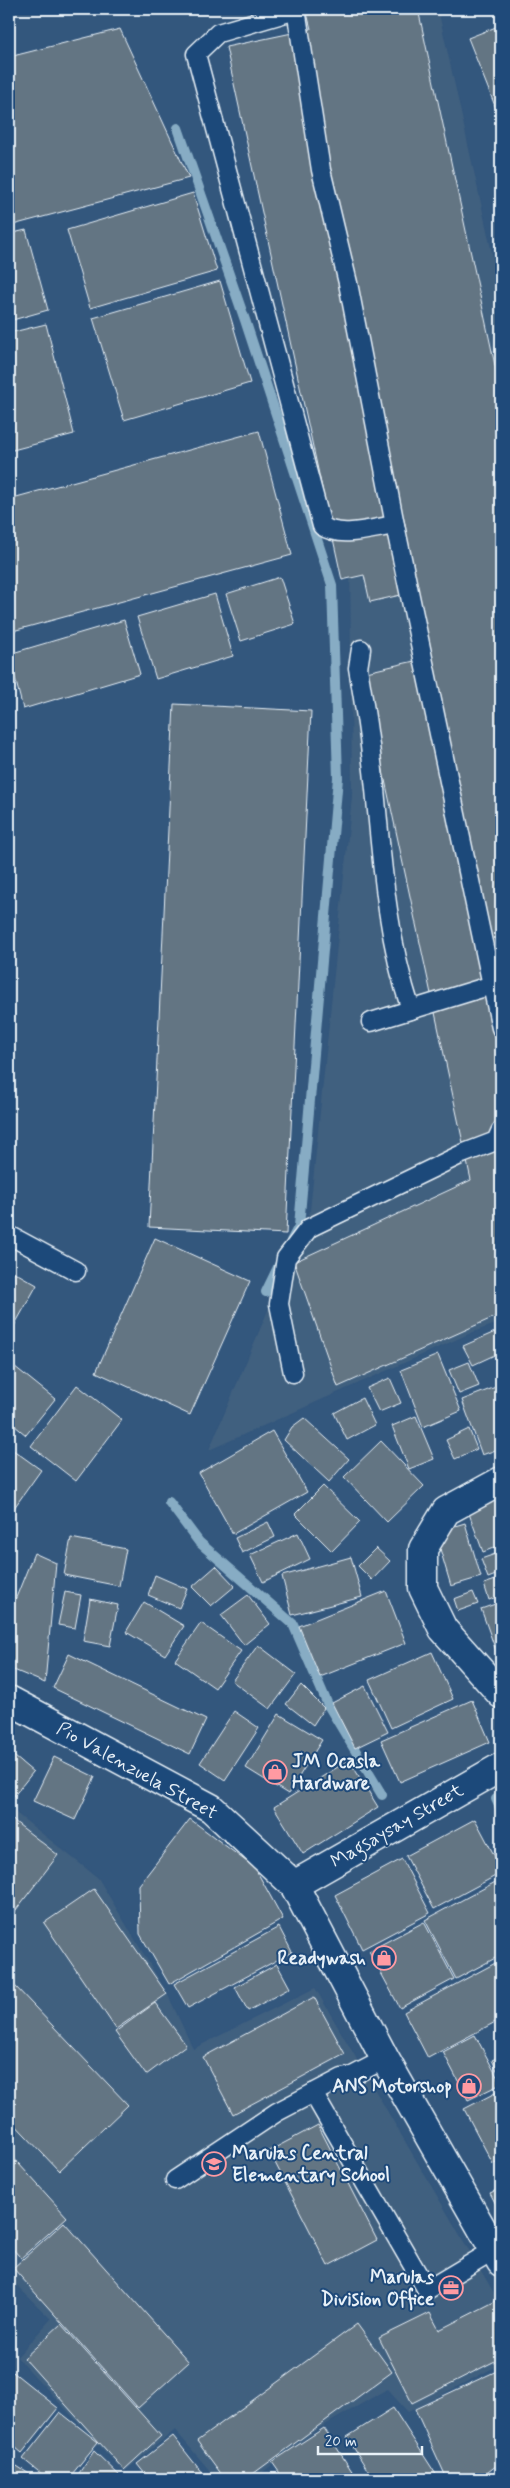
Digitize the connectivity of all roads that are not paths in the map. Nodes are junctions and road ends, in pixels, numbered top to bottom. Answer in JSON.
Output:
{"nodes":[{"id":1,"x":296,"y":9,"type":"edge"},
{"id":2,"x":395,"y":525,"type":"junction"},
{"id":3,"x":361,"y":649,"type":"dead end"},
{"id":4,"x":492,"y":985,"type":"junction"},
{"id":5,"x":411,"y":1010,"type":"junction"},
{"id":6,"x":371,"y":1022,"type":"dead end"},
{"id":7,"x":501,"y":1028,"type":"edge"},
{"id":8,"x":501,"y":1130,"type":"edge"},
{"id":9,"x":9,"y":1235,"type":"edge"},
{"id":10,"x":76,"y":1271,"type":"dead end"},
{"id":11,"x":293,"y":1373,"type":"dead end"},
{"id":12,"x":501,"y":1481,"type":"edge"},
{"id":13,"x":501,"y":1694,"type":"edge"},
{"id":14,"x":9,"y":1700,"type":"edge"},
{"id":15,"x":495,"y":1770,"type":"edge"},
{"id":16,"x":294,"y":1885,"type":"junction"},
{"id":17,"x":385,"y":2059,"type":"junction"},
{"id":18,"x":312,"y":2093,"type":"junction"},
{"id":19,"x":175,"y":2180,"type":"dead end"},
{"id":20,"x":498,"y":2256,"type":"edge"}],
"edges":[{"from":1,"to":2,"type":"lane"},
{"from":1,"to":2,"type":"lane"},
{"from":2,"to":4,"type":"lane"},
{"from":3,"to":5,"type":"lane"},
{"from":4,"to":5,"type":"lane"},
{"from":4,"to":7,"type":"lane"},
{"from":5,"to":6,"type":"lane"},
{"from":8,"to":11,"type":"lane"},
{"from":9,"to":10,"type":"lane"},
{"from":12,"to":13,"type":"street"},
{"from":14,"to":16,"type":"street","name":"Pio Valenzuela Street"},
{"from":15,"to":16,"type":"street","name":"Magsaysay Street"},
{"from":16,"to":17,"type":"street","name":"Pio Valenzuela Street"},
{"from":17,"to":18,"type":"lane"},
{"from":17,"to":20,"type":"street","name":"Pio Valenzuela Street"},
{"from":18,"to":19,"type":"lane"},
{"from":18,"to":20,"type":"lane"}]}
